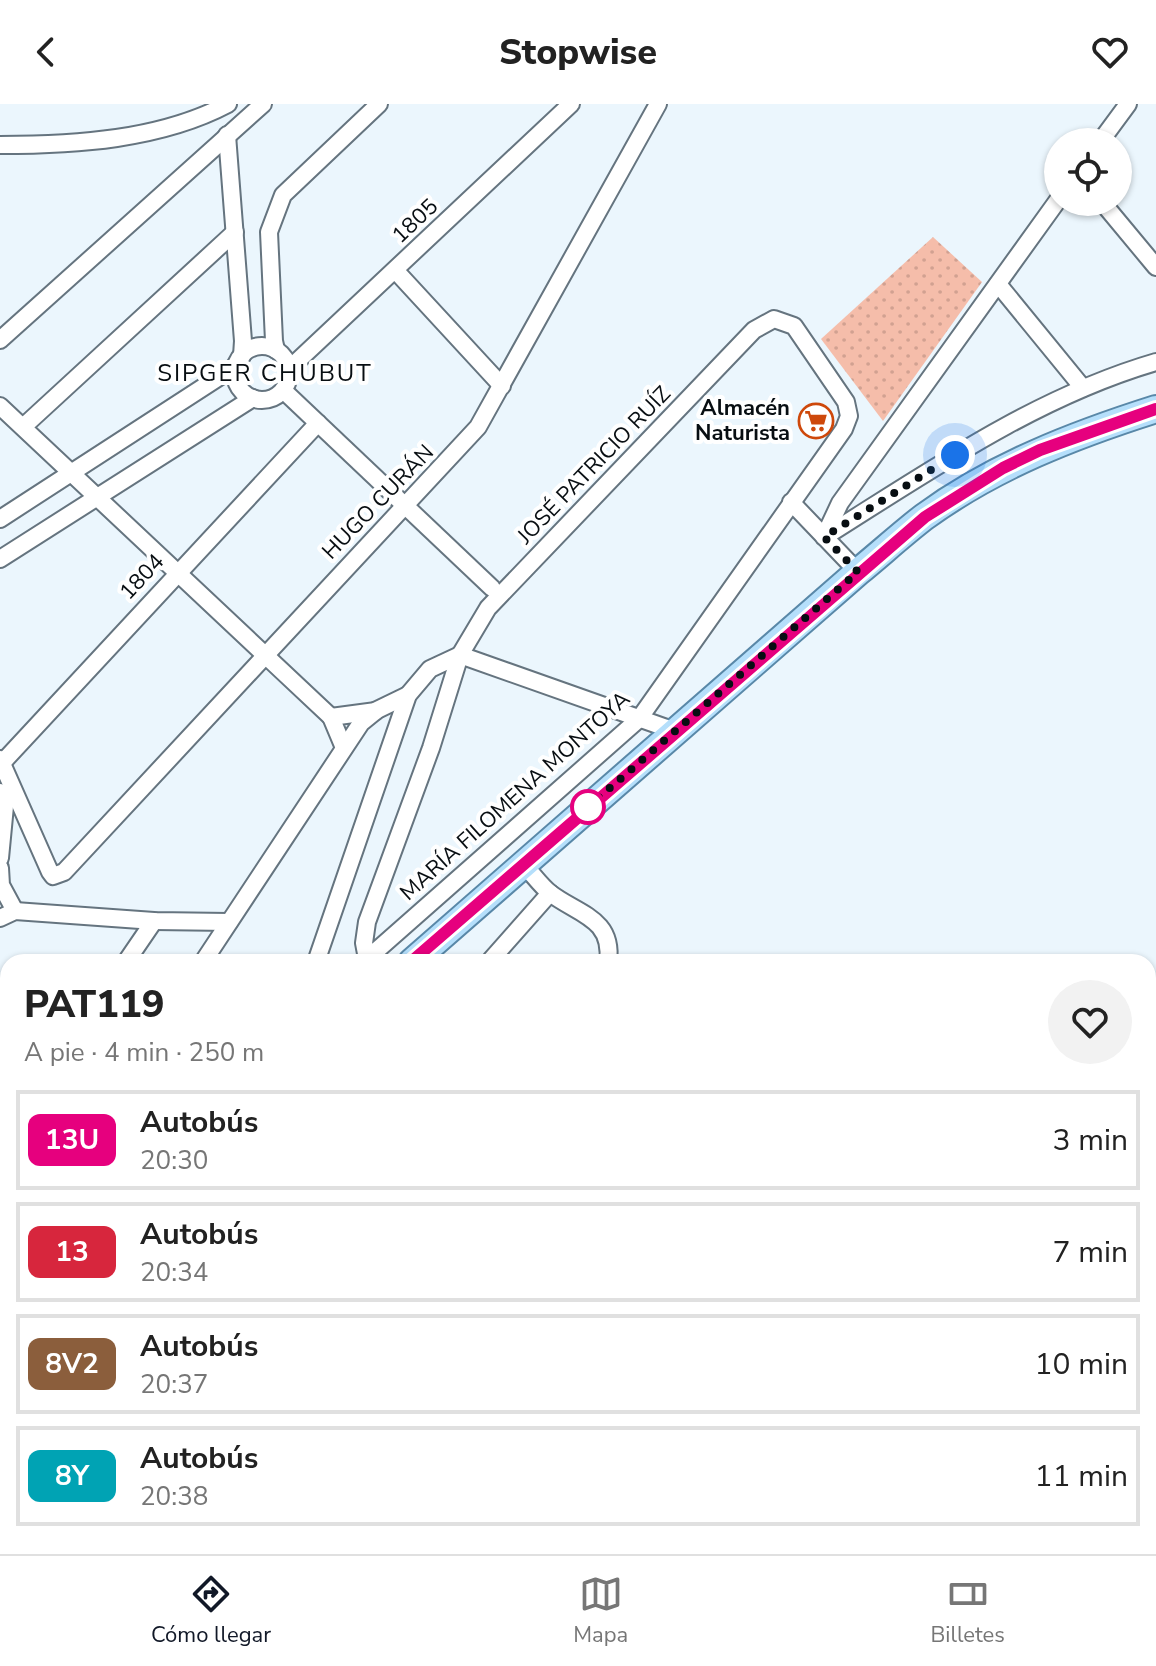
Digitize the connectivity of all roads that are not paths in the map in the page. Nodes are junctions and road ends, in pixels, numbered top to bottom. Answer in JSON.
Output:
{"nodes":[{"id":1,"x":228,"y":104,"type":"edge"},
{"id":2,"x":263,"y":104,"type":"edge"},
{"id":3,"x":379,"y":104,"type":"edge"},
{"id":4,"x":571,"y":104,"type":"edge"},
{"id":5,"x":658,"y":104,"type":"edge"},
{"id":6,"x":1128,"y":104,"type":"edge"},
{"id":7,"x":1110,"y":128,"type":"edge"},
{"id":8,"x":227,"y":135,"type":"junction"},
{"id":9,"x":0,"y":145,"type":"edge"},
{"id":10,"x":1047,"y":216,"type":"edge"},
{"id":11,"x":1114,"y":216,"type":"edge"},
{"id":12,"x":235,"y":232,"type":"junction"},
{"id":13,"x":1156,"y":267,"type":"edge"},
{"id":14,"x":395,"y":270,"type":"junction"},
{"id":15,"x":998,"y":284,"type":"junction"},
{"id":16,"x":774,"y":319,"type":"joint"},
{"id":17,"x":0,"y":340,"type":"edge"},
{"id":18,"x":276,"y":350,"type":"junction"},
{"id":19,"x":239,"y":361,"type":"junction"},
{"id":20,"x":1156,"y":362,"type":"edge"},
{"id":21,"x":289,"y":369,"type":"junction"},
{"id":22,"x":502,"y":386,"type":"junction"},
{"id":23,"x":1083,"y":388,"type":"junction"},
{"id":24,"x":283,"y":390,"type":"junction"},
{"id":25,"x":253,"y":398,"type":"junction"},
{"id":26,"x":0,"y":406,"type":"edge"},
{"id":27,"x":1156,"y":409,"type":"edge"},
{"id":28,"x":318,"y":423,"type":"junction"},
{"id":29,"x":23,"y":427,"type":"junction"},
{"id":30,"x":72,"y":473,"type":"junction"},
{"id":31,"x":97,"y":497,"type":"junction"},
{"id":32,"x":791,"y":502,"type":"junction"},
{"id":33,"x":405,"y":506,"type":"junction"},
{"id":34,"x":0,"y":519,"type":"edge"},
{"id":35,"x":824,"y":537,"type":"junction"},
{"id":36,"x":0,"y":559,"type":"edge"},
{"id":37,"x":529,"y":565,"type":"junction"},
{"id":38,"x":178,"y":571,"type":"junction"},
{"id":39,"x":858,"y":572,"type":"junction"},
{"id":40,"x":492,"y":588,"type":"junction"},
{"id":41,"x":470,"y":636,"type":"junction"},
{"id":42,"x":267,"y":653,"type":"junction"},
{"id":43,"x":460,"y":655,"type":"junction"},
{"id":44,"x":408,"y":695,"type":"junction"},
{"id":45,"x":377,"y":710,"type":"junction"},
{"id":46,"x":331,"y":717,"type":"junction"},
{"id":47,"x":639,"y":719,"type":"junction"},
{"id":48,"x":675,"y":731,"type":"junction"},
{"id":49,"x":344,"y":748,"type":"junction"},
{"id":50,"x":1,"y":761,"type":"edge"},
{"id":51,"x":0,"y":792,"type":"edge"},
{"id":52,"x":0,"y":858,"type":"edge"},
{"id":53,"x":523,"y":864,"type":"junction"},
{"id":54,"x":0,"y":868,"type":"edge"},
{"id":55,"x":550,"y":893,"type":"junction"},
{"id":56,"x":8,"y":914,"type":"edge"},
{"id":57,"x":154,"y":921,"type":"junction"},
{"id":58,"x":229,"y":922,"type":"junction"},
{"id":59,"x":131,"y":954,"type":"edge"},
{"id":60,"x":208,"y":954,"type":"edge"},
{"id":61,"x":319,"y":954,"type":"edge"},
{"id":62,"x":367,"y":954,"type":"edge"},
{"id":63,"x":377,"y":954,"type":"edge"},
{"id":64,"x":421,"y":954,"type":"edge"},
{"id":65,"x":496,"y":954,"type":"edge"},
{"id":66,"x":608,"y":954,"type":"edge"}],
"edges":[{"from":1,"to":9,"type":"street"},
{"from":2,"to":8,"type":"street"},
{"from":3,"to":18,"type":"street"},
{"from":4,"to":14,"type":"street","name":"1805"},
{"from":5,"to":22,"type":"street","name":"HUGO CURÁN"},
{"from":6,"to":7,"type":"street"},
{"from":8,"to":12,"type":"street"},
{"from":8,"to":17,"type":"street"},
{"from":10,"to":15,"type":"street"},
{"from":11,"to":13,"type":"street"},
{"from":12,"to":19,"type":"street"},
{"from":12,"to":29,"type":"street"},
{"from":14,"to":21,"type":"street","name":"1805"},
{"from":14,"to":22,"type":"street"},
{"from":15,"to":23,"type":"street"},
{"from":15,"to":35,"type":"street"},
{"from":16,"to":32,"type":"street","name":"MARÍA FILOMENA MONTOYA"},
{"from":16,"to":37,"type":"street","name":"JOSÉ PATRICIO RUÍZ"},
{"from":18,"to":19,"type":"street"},
{"from":18,"to":21,"type":"street"},
{"from":19,"to":25,"type":"street"},
{"from":19,"to":30,"type":"street"},
{"from":20,"to":23,"type":"street"},
{"from":21,"to":24,"type":"street"},
{"from":22,"to":33,"type":"street","name":"HUGO CURÁN"},
{"from":23,"to":35,"type":"street"},
{"from":24,"to":25,"type":"street"},
{"from":24,"to":28,"type":"street"},
{"from":25,"to":31,"type":"street"},
{"from":26,"to":29,"type":"street"},
{"from":27,"to":39,"type":"main road"},
{"from":28,"to":33,"type":"street"},
{"from":28,"to":38,"type":"street","name":"1804"},
{"from":29,"to":30,"type":"street"},
{"from":30,"to":31,"type":"street"},
{"from":30,"to":34,"type":"street"},
{"from":31,"to":36,"type":"street"},
{"from":31,"to":38,"type":"street"},
{"from":32,"to":35,"type":"street"},
{"from":32,"to":47,"type":"street","name":"MARÍA FILOMENA MONTOYA"},
{"from":33,"to":40,"type":"street"},
{"from":33,"to":42,"type":"street","name":"HUGO CURÁN"},
{"from":35,"to":39,"type":"street"},
{"from":37,"to":40,"type":"street"},
{"from":37,"to":41,"type":"street","name":"JOSÉ PATRICIO RUÍZ"},
{"from":38,"to":42,"type":"street"},
{"from":38,"to":50,"type":"street","name":"1804"},
{"from":39,"to":48,"type":"main road"},
{"from":40,"to":41,"type":"street"},
{"from":41,"to":43,"type":"street","name":"JOSÉ PATRICIO RUÍZ"},
{"from":42,"to":46,"type":"street"},
{"from":42,"to":50,"type":"street","name":"HUGO CURÁN"},
{"from":43,"to":44,"type":"street"},
{"from":43,"to":47,"type":"street"},
{"from":43,"to":62,"type":"street","name":"JOSÉ PATRICIO RUÍZ"},
{"from":44,"to":45,"type":"street"},
{"from":44,"to":61,"type":"street"},
{"from":45,"to":46,"type":"street"},
{"from":45,"to":49,"type":"street"},
{"from":46,"to":49,"type":"street"},
{"from":47,"to":48,"type":"street"},
{"from":47,"to":63,"type":"street","name":"MARÍA FILOMENA MONTOYA"},
{"from":48,"to":53,"type":"main road"},
{"from":49,"to":58,"type":"street"},
{"from":51,"to":52,"type":"street"},
{"from":53,"to":55,"type":"street"},
{"from":53,"to":64,"type":"main road"},
{"from":54,"to":56,"type":"street"},
{"from":55,"to":65,"type":"street"},
{"from":55,"to":66,"type":"street"},
{"from":56,"to":57,"type":"street"},
{"from":57,"to":58,"type":"street"},
{"from":57,"to":59,"type":"street"},
{"from":58,"to":60,"type":"street"}]}
